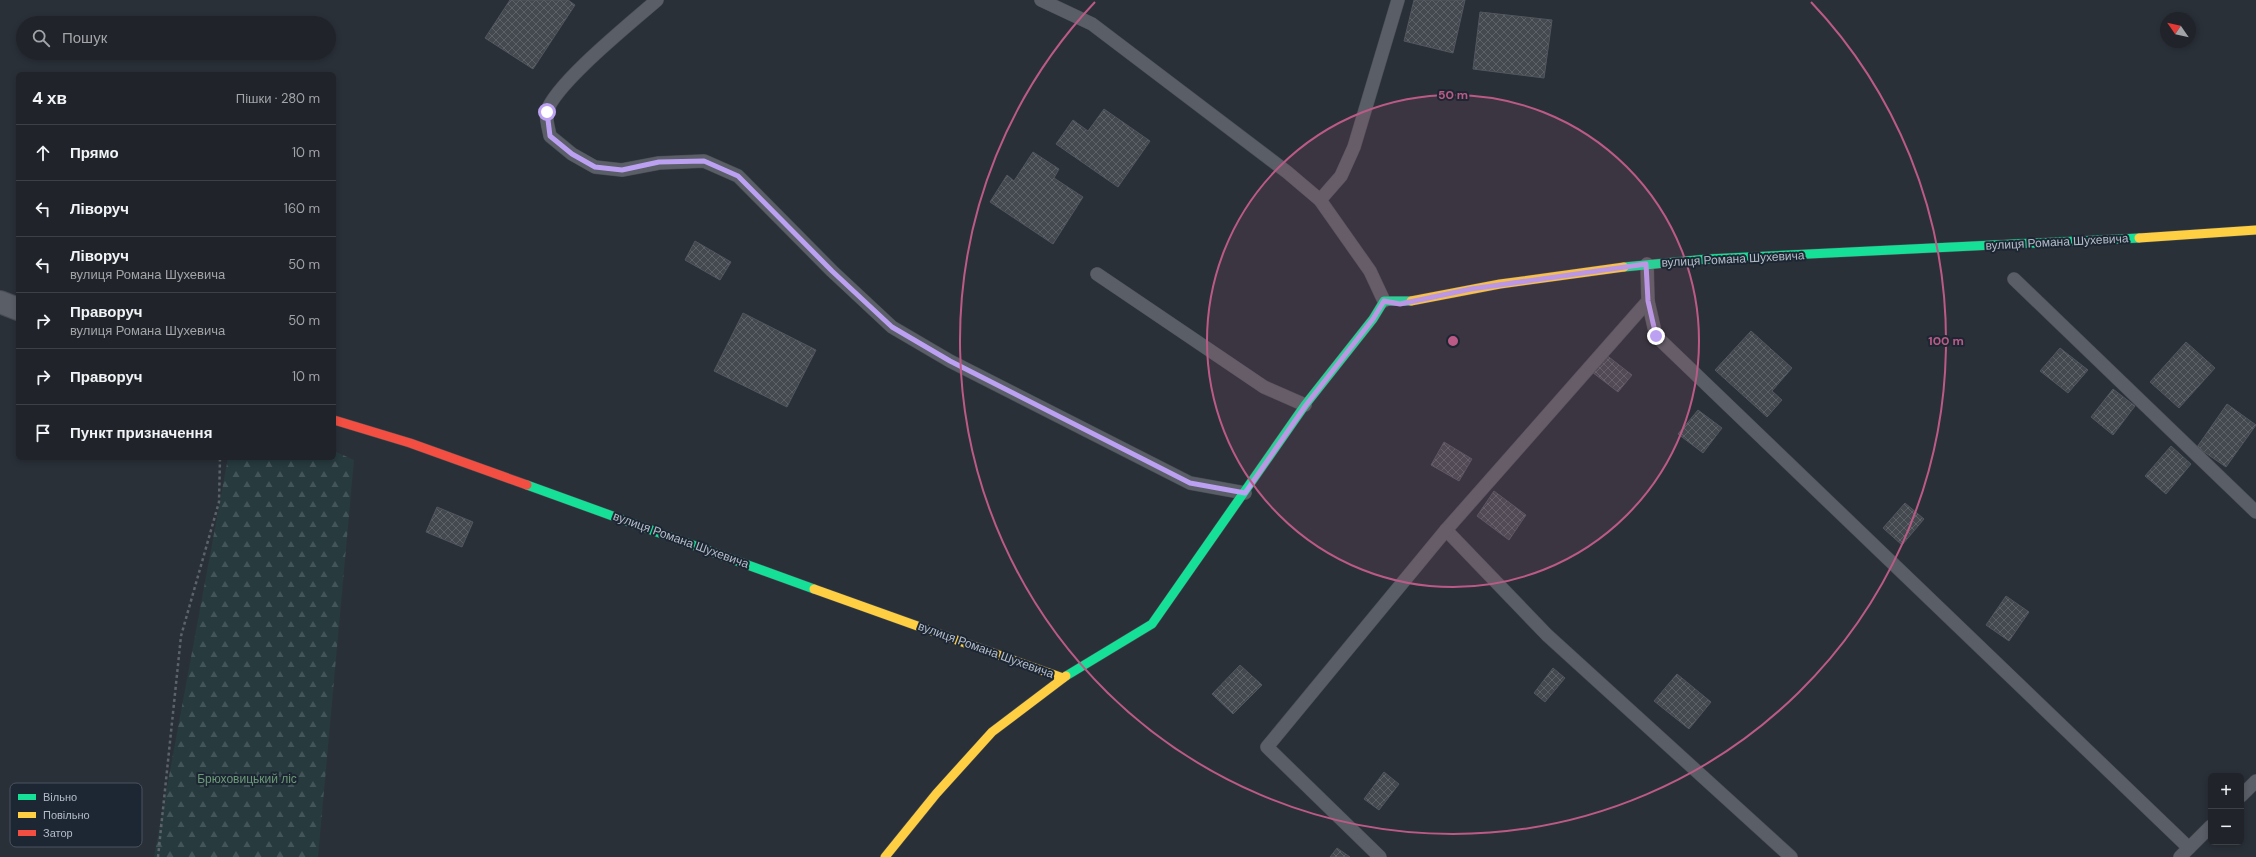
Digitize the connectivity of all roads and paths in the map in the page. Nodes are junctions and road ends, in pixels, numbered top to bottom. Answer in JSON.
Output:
{"nodes":[{"id":1,"x":657,"y":0,"type":"edge"},
{"id":2,"x":1041,"y":0,"type":"edge"},
{"id":3,"x":1398,"y":0,"type":"edge"},
{"id":4,"x":1320,"y":200,"type":"junction"},
{"id":5,"x":2256,"y":230,"type":"edge"},
{"id":6,"x":1646,"y":264,"type":"junction"},
{"id":7,"x":1097,"y":274,"type":"dead end"},
{"id":8,"x":2014,"y":279,"type":"dead end"},
{"id":9,"x":1384,"y":301,"type":"junction"},
{"id":10,"x":1648,"y":301,"type":"junction"},
{"id":11,"x":0,"y":302,"type":"edge"},
{"id":12,"x":16,"y":308,"type":"edge"},
{"id":13,"x":1306,"y":405,"type":"junction"},
{"id":14,"x":336,"y":421,"type":"edge"},
{"id":15,"x":220,"y":460,"type":"edge"},
{"id":16,"x":1245,"y":493,"type":"junction"},
{"id":17,"x":2256,"y":512,"type":"edge"},
{"id":18,"x":1446,"y":530,"type":"junction"},
{"id":19,"x":1063,"y":678,"type":"junction"},
{"id":20,"x":2256,"y":781,"type":"edge"},
{"id":21,"x":2244,"y":793,"type":"edge"},
{"id":22,"x":2208,"y":829,"type":"edge"},
{"id":23,"x":2185,"y":853,"type":"edge"},
{"id":24,"x":158,"y":857,"type":"edge"},
{"id":25,"x":885,"y":857,"type":"edge"},
{"id":26,"x":1380,"y":857,"type":"edge"},
{"id":27,"x":1791,"y":857,"type":"edge"}],
"edges":[{"from":1,"to":16,"type":"lane"},
{"from":2,"to":4,"type":"lane"},
{"from":3,"to":4,"type":"lane"},
{"from":4,"to":9,"type":"lane"},
{"from":5,"to":6,"type":"street","name":"вулиця Романа Шухевича"},
{"from":6,"to":9,"type":"street","name":"вулиця Романа Шухевича"},
{"from":6,"to":10,"type":"lane"},
{"from":7,"to":13,"type":"lane"},
{"from":8,"to":17,"type":"lane"},
{"from":9,"to":13,"type":"street","name":"вулиця Романа Шухевича"},
{"from":10,"to":18,"type":"lane"},
{"from":10,"to":23,"type":"lane"},
{"from":11,"to":12,"type":"street"},
{"from":13,"to":16,"type":"street","name":"вулиця Романа Шухевича"},
{"from":14,"to":19,"type":"street","name":"вулиця Романа Шухевича"},
{"from":15,"to":24,"type":"path"},
{"from":16,"to":19,"type":"street","name":"вулиця Романа Шухевича"},
{"from":18,"to":26,"type":"lane"},
{"from":18,"to":27,"type":"lane"},
{"from":19,"to":25,"type":"street"},
{"from":20,"to":21,"type":"lane"},
{"from":22,"to":23,"type":"lane"}]}
